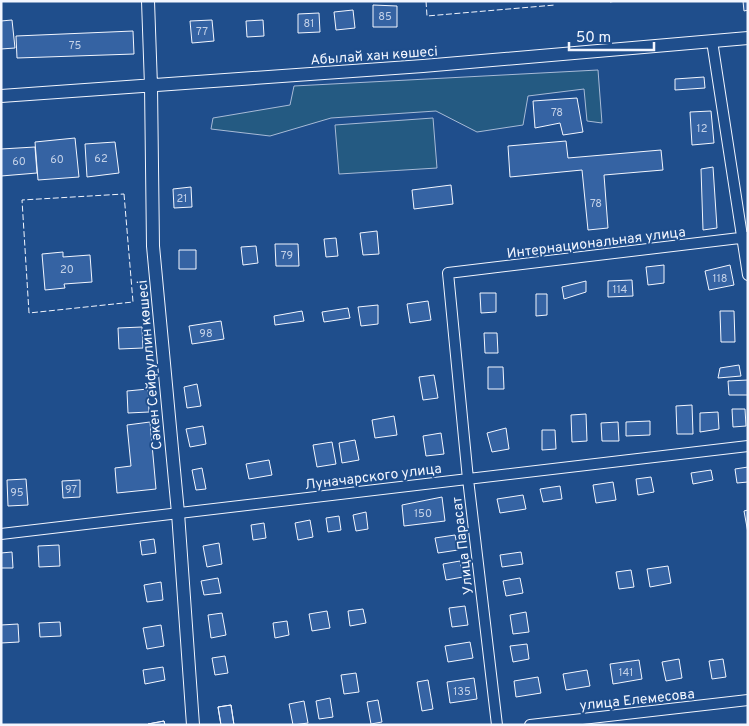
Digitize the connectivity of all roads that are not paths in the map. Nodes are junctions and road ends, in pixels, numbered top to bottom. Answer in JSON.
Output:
{"nodes":[{"id":1,"x":148,"y":1,"type":"edge"},
{"id":2,"x":748,"y":38,"type":"edge"},
{"id":3,"x":712,"y":41,"type":"junction"},
{"id":4,"x":151,"y":86,"type":"junction"},
{"id":5,"x":1,"y":96,"type":"edge"},
{"id":6,"x":745,"y":238,"type":"edge"},
{"id":7,"x":448,"y":273,"type":"joint"},
{"id":8,"x":748,"y":275,"type":"edge"},
{"id":9,"x":748,"y":446,"type":"edge"},
{"id":10,"x":468,"y":479,"type":"junction"},
{"id":11,"x":178,"y":513,"type":"junction"},
{"id":12,"x":1,"y":534,"type":"edge"},
{"id":13,"x":748,"y":700,"type":"edge"},
{"id":14,"x":193,"y":725,"type":"edge"},
{"id":15,"x":497,"y":725,"type":"edge"},
{"id":16,"x":530,"y":725,"type":"edge"}],
"edges":[{"from":1,"to":4,"type":"street","name":"Сәкен Сейфуллин көшесі"},
{"from":2,"to":3,"type":"street","name":"Абылай хан көшесі"},
{"from":3,"to":4,"type":"street","name":"Абылай хан көшесі"},
{"from":3,"to":6,"type":"street"},
{"from":4,"to":5,"type":"street","name":"Абылай хан көшесі"},
{"from":4,"to":11,"type":"street","name":"Сәкен Сейфуллин көшесі"},
{"from":6,"to":7,"type":"street","name":"Интернациональная улица"},
{"from":6,"to":8,"type":"street"},
{"from":7,"to":10,"type":"street","name":"Улица Парасат"},
{"from":9,"to":10,"type":"street","name":"Луначарского улица"},
{"from":10,"to":11,"type":"street","name":"Луначарского улица"},
{"from":10,"to":15,"type":"street","name":"Улица Парасат"},
{"from":11,"to":12,"type":"street","name":"Луначарского улица"},
{"from":11,"to":14,"type":"street","name":"Сәкен Сейфуллин көшесі"},
{"from":13,"to":16,"type":"street","name":"улица Елемесова"}]}
